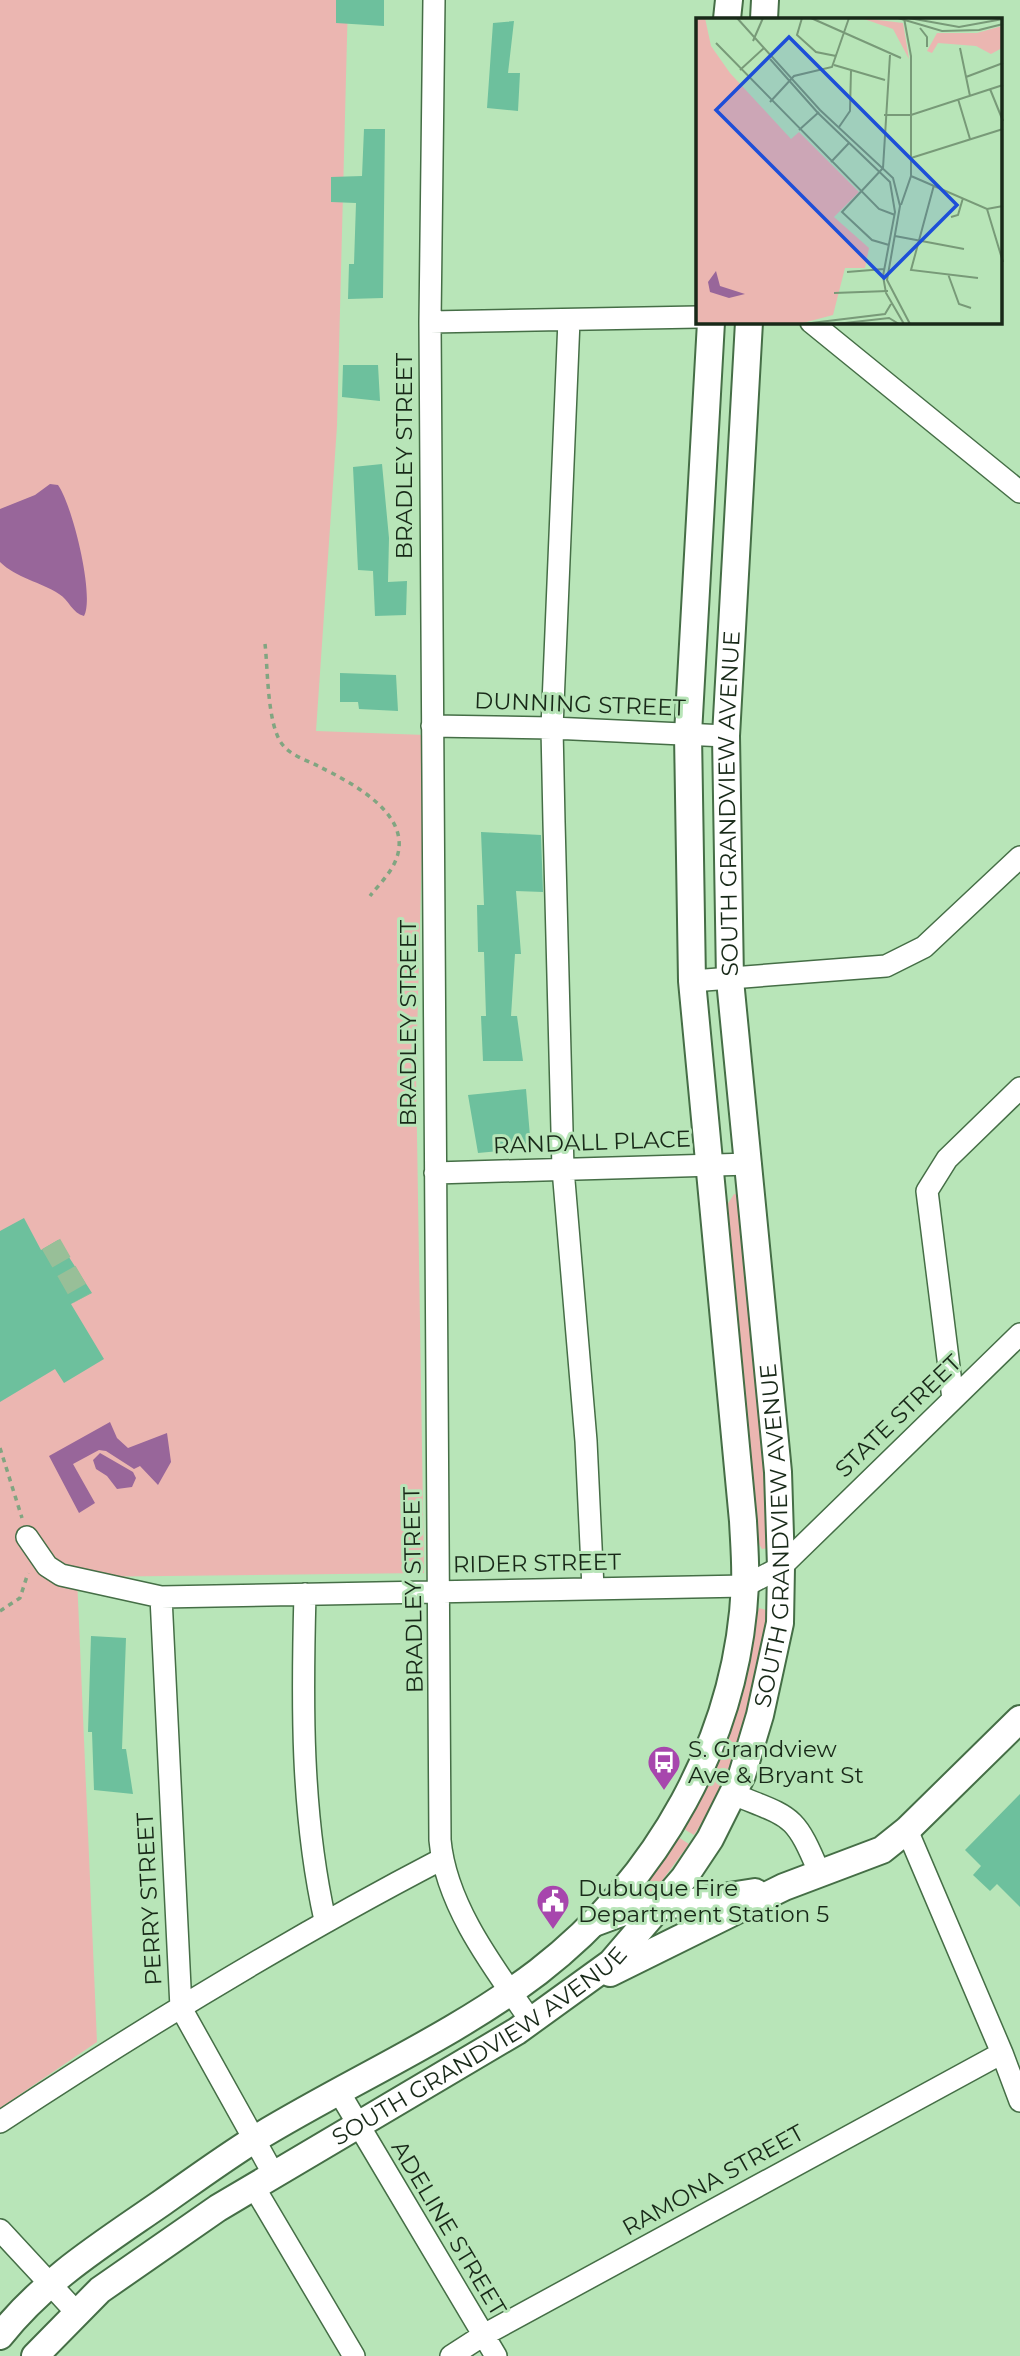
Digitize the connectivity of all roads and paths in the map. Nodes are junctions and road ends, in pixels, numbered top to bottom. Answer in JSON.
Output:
{"nodes":[{"id":1,"x":434,"y":0,"type":"edge"},
{"id":2,"x":729,"y":0,"type":"edge"},
{"id":3,"x":765,"y":0,"type":"edge"},
{"id":4,"x":727,"y":18,"type":"edge"},
{"id":5,"x":764,"y":18,"type":"edge"},
{"id":6,"x":696,"y":317,"type":"edge"},
{"id":7,"x":569,"y":320,"type":"junction"},
{"id":8,"x":430,"y":322,"type":"junction"},
{"id":9,"x":711,"y":324,"type":"edge"},
{"id":10,"x":749,"y":324,"type":"edge"},
{"id":11,"x":813,"y":324,"type":"edge"},
{"id":12,"x":1020,"y":492,"type":"edge"},
{"id":13,"x":265,"y":643,"type":"dead end"},
{"id":14,"x":432,"y":726,"type":"junction"},
{"id":15,"x":552,"y":728,"type":"junction"},
{"id":16,"x":688,"y":734,"type":"junction"},
{"id":17,"x":726,"y":736,"type":"junction"},
{"id":18,"x":1020,"y":857,"type":"edge"},
{"id":19,"x":370,"y":896,"type":"dead end"},
{"id":20,"x":730,"y":980,"type":"junction"},
{"id":21,"x":692,"y":981,"type":"junction"},
{"id":22,"x":1020,"y":1088,"type":"edge"},
{"id":23,"x":750,"y":1164,"type":"junction"},
{"id":24,"x":712,"y":1165,"type":"junction"},
{"id":25,"x":563,"y":1169,"type":"junction"},
{"id":26,"x":435,"y":1173,"type":"junction"},
{"id":27,"x":1020,"y":1334,"type":"edge"},
{"id":28,"x":953,"y":1399,"type":"junction"},
{"id":29,"x":813,"y":1535,"type":"joint"},
{"id":30,"x":27,"y":1537,"type":"dead end"},
{"id":31,"x":781,"y":1567,"type":"junction"},
{"id":32,"x":745,"y":1586,"type":"junction"},
{"id":33,"x":593,"y":1588,"type":"junction"},
{"id":34,"x":439,"y":1590,"type":"junction"},
{"id":35,"x":305,"y":1594,"type":"junction"},
{"id":36,"x":161,"y":1597,"type":"junction"},
{"id":37,"x":1020,"y":1719,"type":"edge"},
{"id":38,"x":733,"y":1794,"type":"junction"},
{"id":39,"x":906,"y":1830,"type":"junction"},
{"id":40,"x":702,"y":1851,"type":"junction"},
{"id":41,"x":442,"y":1859,"type":"junction"},
{"id":42,"x":820,"y":1872,"type":"junction"},
{"id":43,"x":784,"y":1887,"type":"junction"},
{"id":44,"x":730,"y":1896,"type":"junction"},
{"id":45,"x":661,"y":1908,"type":"junction"},
{"id":46,"x":325,"y":1920,"type":"junction"},
{"id":47,"x":585,"y":1928,"type":"junction"},
{"id":48,"x":510,"y":1991,"type":"junction"},
{"id":49,"x":569,"y":1996,"type":"junction"},
{"id":50,"x":181,"y":2008,"type":"junction"},
{"id":51,"x":531,"y":2021,"type":"junction"},
{"id":52,"x":1002,"y":2053,"type":"junction"},
{"id":53,"x":339,"y":2092,"type":"junction"},
{"id":54,"x":1020,"y":2102,"type":"edge"},
{"id":55,"x":0,"y":2122,"type":"edge"},
{"id":56,"x":358,"y":2126,"type":"junction"},
{"id":57,"x":254,"y":2140,"type":"junction"},
{"id":58,"x":264,"y":2181,"type":"junction"},
{"id":59,"x":0,"y":2230,"type":"edge"},
{"id":60,"x":50,"y":2282,"type":"junction"},
{"id":61,"x":77,"y":2313,"type":"junction"},
{"id":62,"x":0,"y":2336,"type":"edge"},
{"id":63,"x":482,"y":2336,"type":"junction"},
{"id":64,"x":35,"y":2356,"type":"edge"},
{"id":65,"x":354,"y":2356,"type":"edge"},
{"id":66,"x":451,"y":2356,"type":"edge"},
{"id":67,"x":496,"y":2356,"type":"edge"}],
"edges":[{"from":1,"to":8,"type":"street","name":"BRADLEY STREET"},
{"from":2,"to":4,"type":"main road"},
{"from":3,"to":5,"type":"main road"},
{"from":6,"to":7,"type":"street"},
{"from":7,"to":8,"type":"street"},
{"from":7,"to":15,"type":"street"},
{"from":8,"to":14,"type":"street","name":"BRADLEY STREET"},
{"from":9,"to":16,"type":"main road","name":"SOUTH GRANDVIEW AVENUE"},
{"from":10,"to":17,"type":"main road","name":"SOUTH GRANDVIEW AVENUE"},
{"from":11,"to":12,"type":"street"},
{"from":13,"to":19,"type":"path"},
{"from":14,"to":15,"type":"street","name":"DUNNING STREET"},
{"from":14,"to":26,"type":"street","name":"BRADLEY STREET"},
{"from":15,"to":16,"type":"street","name":"DUNNING STREET"},
{"from":15,"to":25,"type":"street"},
{"from":16,"to":17,"type":"street","name":"DUNNING STREET"},
{"from":16,"to":21,"type":"main road","name":"SOUTH GRANDVIEW AVENUE"},
{"from":17,"to":20,"type":"main road","name":"SOUTH GRANDVIEW AVENUE"},
{"from":18,"to":20,"type":"street"},
{"from":20,"to":21,"type":"street"},
{"from":20,"to":23,"type":"main road","name":"SOUTH GRANDVIEW AVENUE"},
{"from":21,"to":24,"type":"main road","name":"SOUTH GRANDVIEW AVENUE"},
{"from":22,"to":28,"type":"street"},
{"from":23,"to":24,"type":"street","name":"RANDALL PLACE"},
{"from":23,"to":31,"type":"main road","name":"SOUTH GRANDVIEW AVENUE"},
{"from":24,"to":25,"type":"street","name":"RANDALL PLACE"},
{"from":24,"to":32,"type":"main road","name":"SOUTH GRANDVIEW AVENUE"},
{"from":25,"to":26,"type":"street","name":"RANDALL PLACE"},
{"from":25,"to":33,"type":"street"},
{"from":26,"to":34,"type":"street","name":"BRADLEY STREET"},
{"from":27,"to":28,"type":"street","name":"STATE STREET"},
{"from":28,"to":29,"type":"street","name":"STATE STREET"},
{"from":29,"to":31,"type":"street","name":"RIDER STREET"},
{"from":30,"to":36,"type":"street","name":"RIDER STREET"},
{"from":31,"to":32,"type":"street","name":"RIDER STREET"},
{"from":31,"to":38,"type":"main road","name":"SOUTH GRANDVIEW AVENUE"},
{"from":32,"to":33,"type":"street","name":"RIDER STREET"},
{"from":32,"to":47,"type":"main road","name":"SOUTH GRANDVIEW AVENUE"},
{"from":33,"to":34,"type":"street","name":"RIDER STREET"},
{"from":34,"to":35,"type":"street","name":"RIDER STREET"},
{"from":34,"to":41,"type":"street","name":"BRADLEY STREET"},
{"from":35,"to":36,"type":"street","name":"RIDER STREET"},
{"from":35,"to":46,"type":"street"},
{"from":36,"to":50,"type":"street","name":"PERRY STREET"},
{"from":37,"to":39,"type":"main road"},
{"from":38,"to":40,"type":"main road","name":"SOUTH GRANDVIEW AVENUE"},
{"from":38,"to":42,"type":"street"},
{"from":39,"to":42,"type":"main road"},
{"from":39,"to":52,"type":"street"},
{"from":40,"to":44,"type":"main road"},
{"from":40,"to":45,"type":"main road","name":"SOUTH GRANDVIEW AVENUE"},
{"from":41,"to":46,"type":"street"},
{"from":41,"to":48,"type":"street","name":"BRADLEY STREET"},
{"from":42,"to":43,"type":"main road"},
{"from":43,"to":44,"type":"main road"},
{"from":43,"to":49,"type":"main road"},
{"from":44,"to":45,"type":"main road"},
{"from":45,"to":47,"type":"main road"},
{"from":45,"to":49,"type":"main road","name":"SOUTH GRANDVIEW AVENUE"},
{"from":46,"to":50,"type":"street"},
{"from":47,"to":48,"type":"main road","name":"SOUTH GRANDVIEW AVENUE"},
{"from":48,"to":51,"type":"street","name":"BRADLEY STREET"},
{"from":48,"to":53,"type":"main road","name":"SOUTH GRANDVIEW AVENUE"},
{"from":49,"to":51,"type":"main road","name":"SOUTH GRANDVIEW AVENUE"},
{"from":50,"to":55,"type":"street"},
{"from":50,"to":57,"type":"street","name":"PERRY STREET"},
{"from":51,"to":56,"type":"main road","name":"SOUTH GRANDVIEW AVENUE"},
{"from":52,"to":54,"type":"street"},
{"from":52,"to":63,"type":"street","name":"RAMONA STREET"},
{"from":53,"to":56,"type":"street","name":"ADELINE STREET"},
{"from":53,"to":57,"type":"main road","name":"SOUTH GRANDVIEW AVENUE"},
{"from":56,"to":58,"type":"main road","name":"SOUTH GRANDVIEW AVENUE"},
{"from":56,"to":63,"type":"street","name":"ADELINE STREET"},
{"from":57,"to":58,"type":"street","name":"PERRY STREET"},
{"from":57,"to":60,"type":"main road","name":"SOUTH GRANDVIEW AVENUE"},
{"from":58,"to":61,"type":"main road","name":"SOUTH GRANDVIEW AVENUE"},
{"from":58,"to":65,"type":"street","name":"PERRY STREET"},
{"from":59,"to":60,"type":"street"},
{"from":60,"to":61,"type":"street"},
{"from":60,"to":62,"type":"main road","name":"SOUTH GRANDVIEW AVENUE"},
{"from":61,"to":64,"type":"main road","name":"SOUTH GRANDVIEW AVENUE"},
{"from":63,"to":66,"type":"street","name":"RAMONA STREET"},
{"from":63,"to":67,"type":"street","name":"ADELINE STREET"}]}
